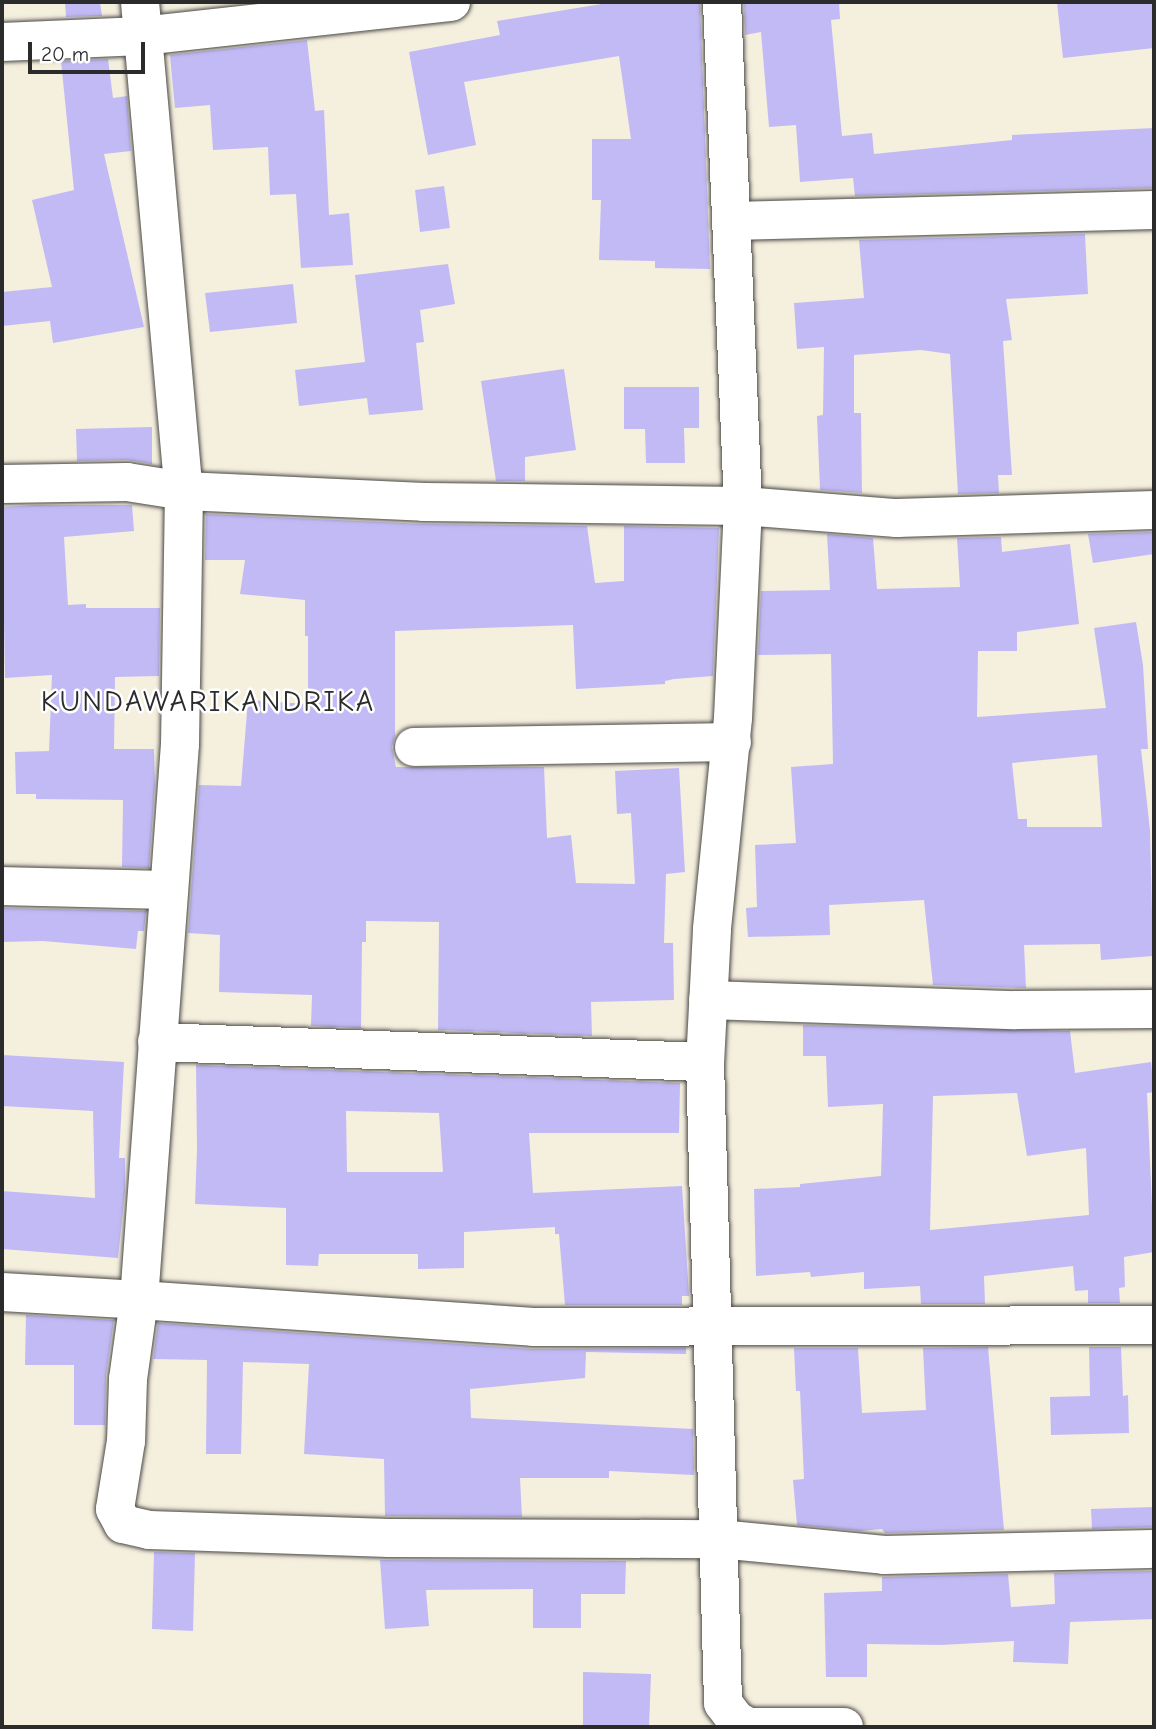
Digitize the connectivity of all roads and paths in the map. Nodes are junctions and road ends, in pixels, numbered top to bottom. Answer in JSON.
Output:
{"nodes":[{"id":1,"x":452,"y":2,"type":"edge"},
{"id":2,"x":722,"y":2,"type":"edge"},
{"id":3,"x":398,"y":5,"type":"edge"},
{"id":4,"x":141,"y":19,"type":"edge"},
{"id":5,"x":2,"y":42,"type":"edge"},
{"id":6,"x":1154,"y":210,"type":"edge"},
{"id":7,"x":733,"y":221,"type":"junction"},
{"id":8,"x":2,"y":484,"type":"edge"},
{"id":9,"x":184,"y":491,"type":"junction"},
{"id":10,"x":743,"y":506,"type":"junction"},
{"id":11,"x":1154,"y":510,"type":"edge"},
{"id":12,"x":732,"y":742,"type":"junction"},
{"id":13,"x":414,"y":747,"type":"dead end"},
{"id":14,"x":2,"y":886,"type":"edge"},
{"id":15,"x":169,"y":890,"type":"junction"},
{"id":16,"x":708,"y":1000,"type":"junction"},
{"id":17,"x":1154,"y":1010,"type":"edge"},
{"id":18,"x":157,"y":1042,"type":"junction"},
{"id":19,"x":705,"y":1062,"type":"junction"},
{"id":20,"x":2,"y":1292,"type":"edge"},
{"id":21,"x":139,"y":1300,"type":"junction"},
{"id":22,"x":1154,"y":1325,"type":"edge"},
{"id":23,"x":714,"y":1329,"type":"junction"},
{"id":24,"x":719,"y":1539,"type":"junction"},
{"id":25,"x":1154,"y":1549,"type":"edge"},
{"id":26,"x":844,"y":1727,"type":"edge"}],
"edges":[{"from":1,"to":3,"type":"street"},
{"from":2,"to":7,"type":"street"},
{"from":3,"to":4,"type":"street"},
{"from":4,"to":5,"type":"street"},
{"from":4,"to":9,"type":"street"},
{"from":6,"to":7,"type":"street"},
{"from":7,"to":10,"type":"street"},
{"from":8,"to":9,"type":"street"},
{"from":9,"to":10,"type":"street"},
{"from":9,"to":15,"type":"street"},
{"from":10,"to":11,"type":"street"},
{"from":10,"to":12,"type":"street"},
{"from":12,"to":13,"type":"street"},
{"from":12,"to":16,"type":"street"},
{"from":14,"to":15,"type":"street"},
{"from":15,"to":18,"type":"street"},
{"from":16,"to":17,"type":"street"},
{"from":16,"to":19,"type":"street"},
{"from":18,"to":19,"type":"street"},
{"from":18,"to":21,"type":"street"},
{"from":19,"to":23,"type":"street"},
{"from":20,"to":21,"type":"street"},
{"from":21,"to":23,"type":"street"},
{"from":21,"to":24,"type":"street"},
{"from":22,"to":23,"type":"street"},
{"from":23,"to":24,"type":"street"},
{"from":24,"to":25,"type":"street"},
{"from":24,"to":26,"type":"street"}]}
